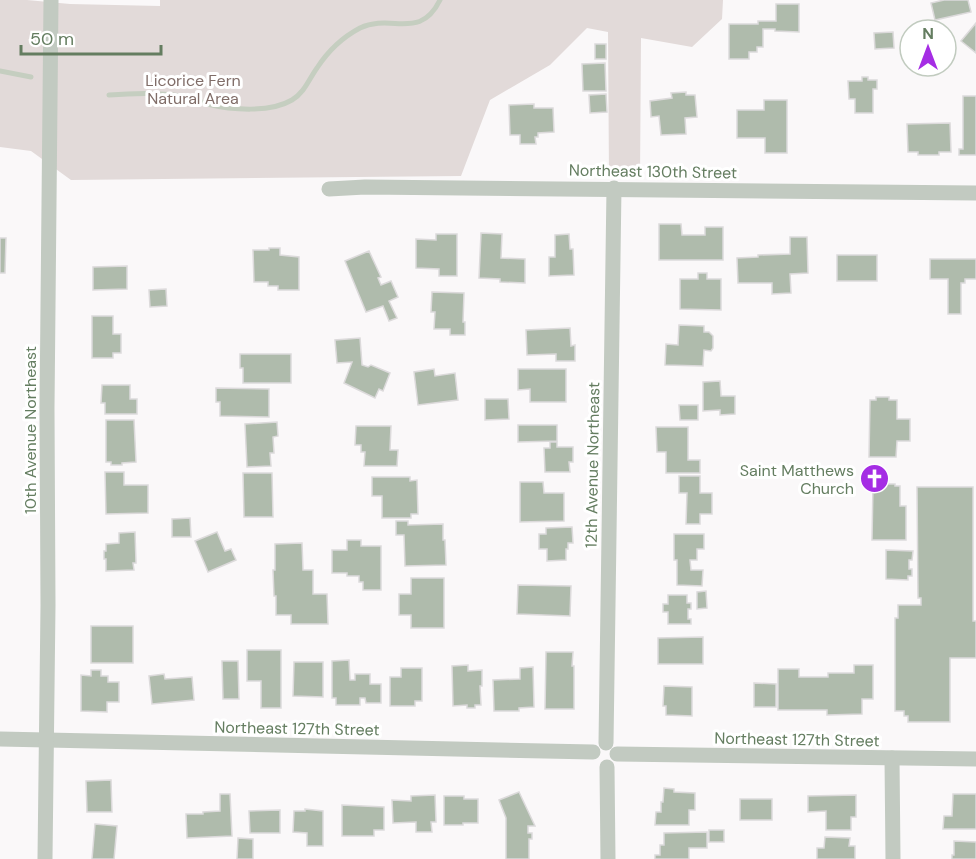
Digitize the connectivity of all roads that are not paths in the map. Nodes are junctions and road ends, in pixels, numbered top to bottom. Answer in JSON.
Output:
{"nodes":[{"id":1,"x":51,"y":0,"type":"edge"},
{"id":2,"x":614,"y":188,"type":"junction"},
{"id":3,"x":329,"y":189,"type":"dead end"},
{"id":4,"x":976,"y":193,"type":"edge"},
{"id":5,"x":0,"y":739,"type":"edge"},
{"id":6,"x":47,"y":740,"type":"junction"},
{"id":7,"x":606,"y":743,"type":"junction"},
{"id":8,"x":593,"y":752,"type":"junction"},
{"id":9,"x":618,"y":754,"type":"junction"},
{"id":10,"x":892,"y":758,"type":"junction"},
{"id":11,"x":976,"y":759,"type":"edge"},
{"id":12,"x":607,"y":767,"type":"junction"},
{"id":13,"x":45,"y":859,"type":"edge"},
{"id":14,"x":608,"y":859,"type":"edge"},
{"id":15,"x":893,"y":859,"type":"edge"}],
"edges":[{"from":1,"to":6,"type":"street","name":"10th Avenue Northeast"},
{"from":2,"to":3,"type":"street","name":"Northeast 130th Street"},
{"from":2,"to":4,"type":"street","name":"Northeast 130th Street"},
{"from":2,"to":7,"type":"street","name":"12th Avenue Northeast"},
{"from":5,"to":6,"type":"street","name":"Northeast 127th Street"},
{"from":6,"to":8,"type":"street","name":"Northeast 127th Street"},
{"from":6,"to":13,"type":"street","name":"10th Avenue Northeast"},
{"from":7,"to":8,"type":"street"},
{"from":7,"to":9,"type":"street"},
{"from":8,"to":12,"type":"street"},
{"from":9,"to":10,"type":"street","name":"Northeast 127th Street"},
{"from":9,"to":12,"type":"street"},
{"from":10,"to":11,"type":"street","name":"Northeast 127th Street"},
{"from":10,"to":15,"type":"street"},
{"from":12,"to":14,"type":"street"}]}
